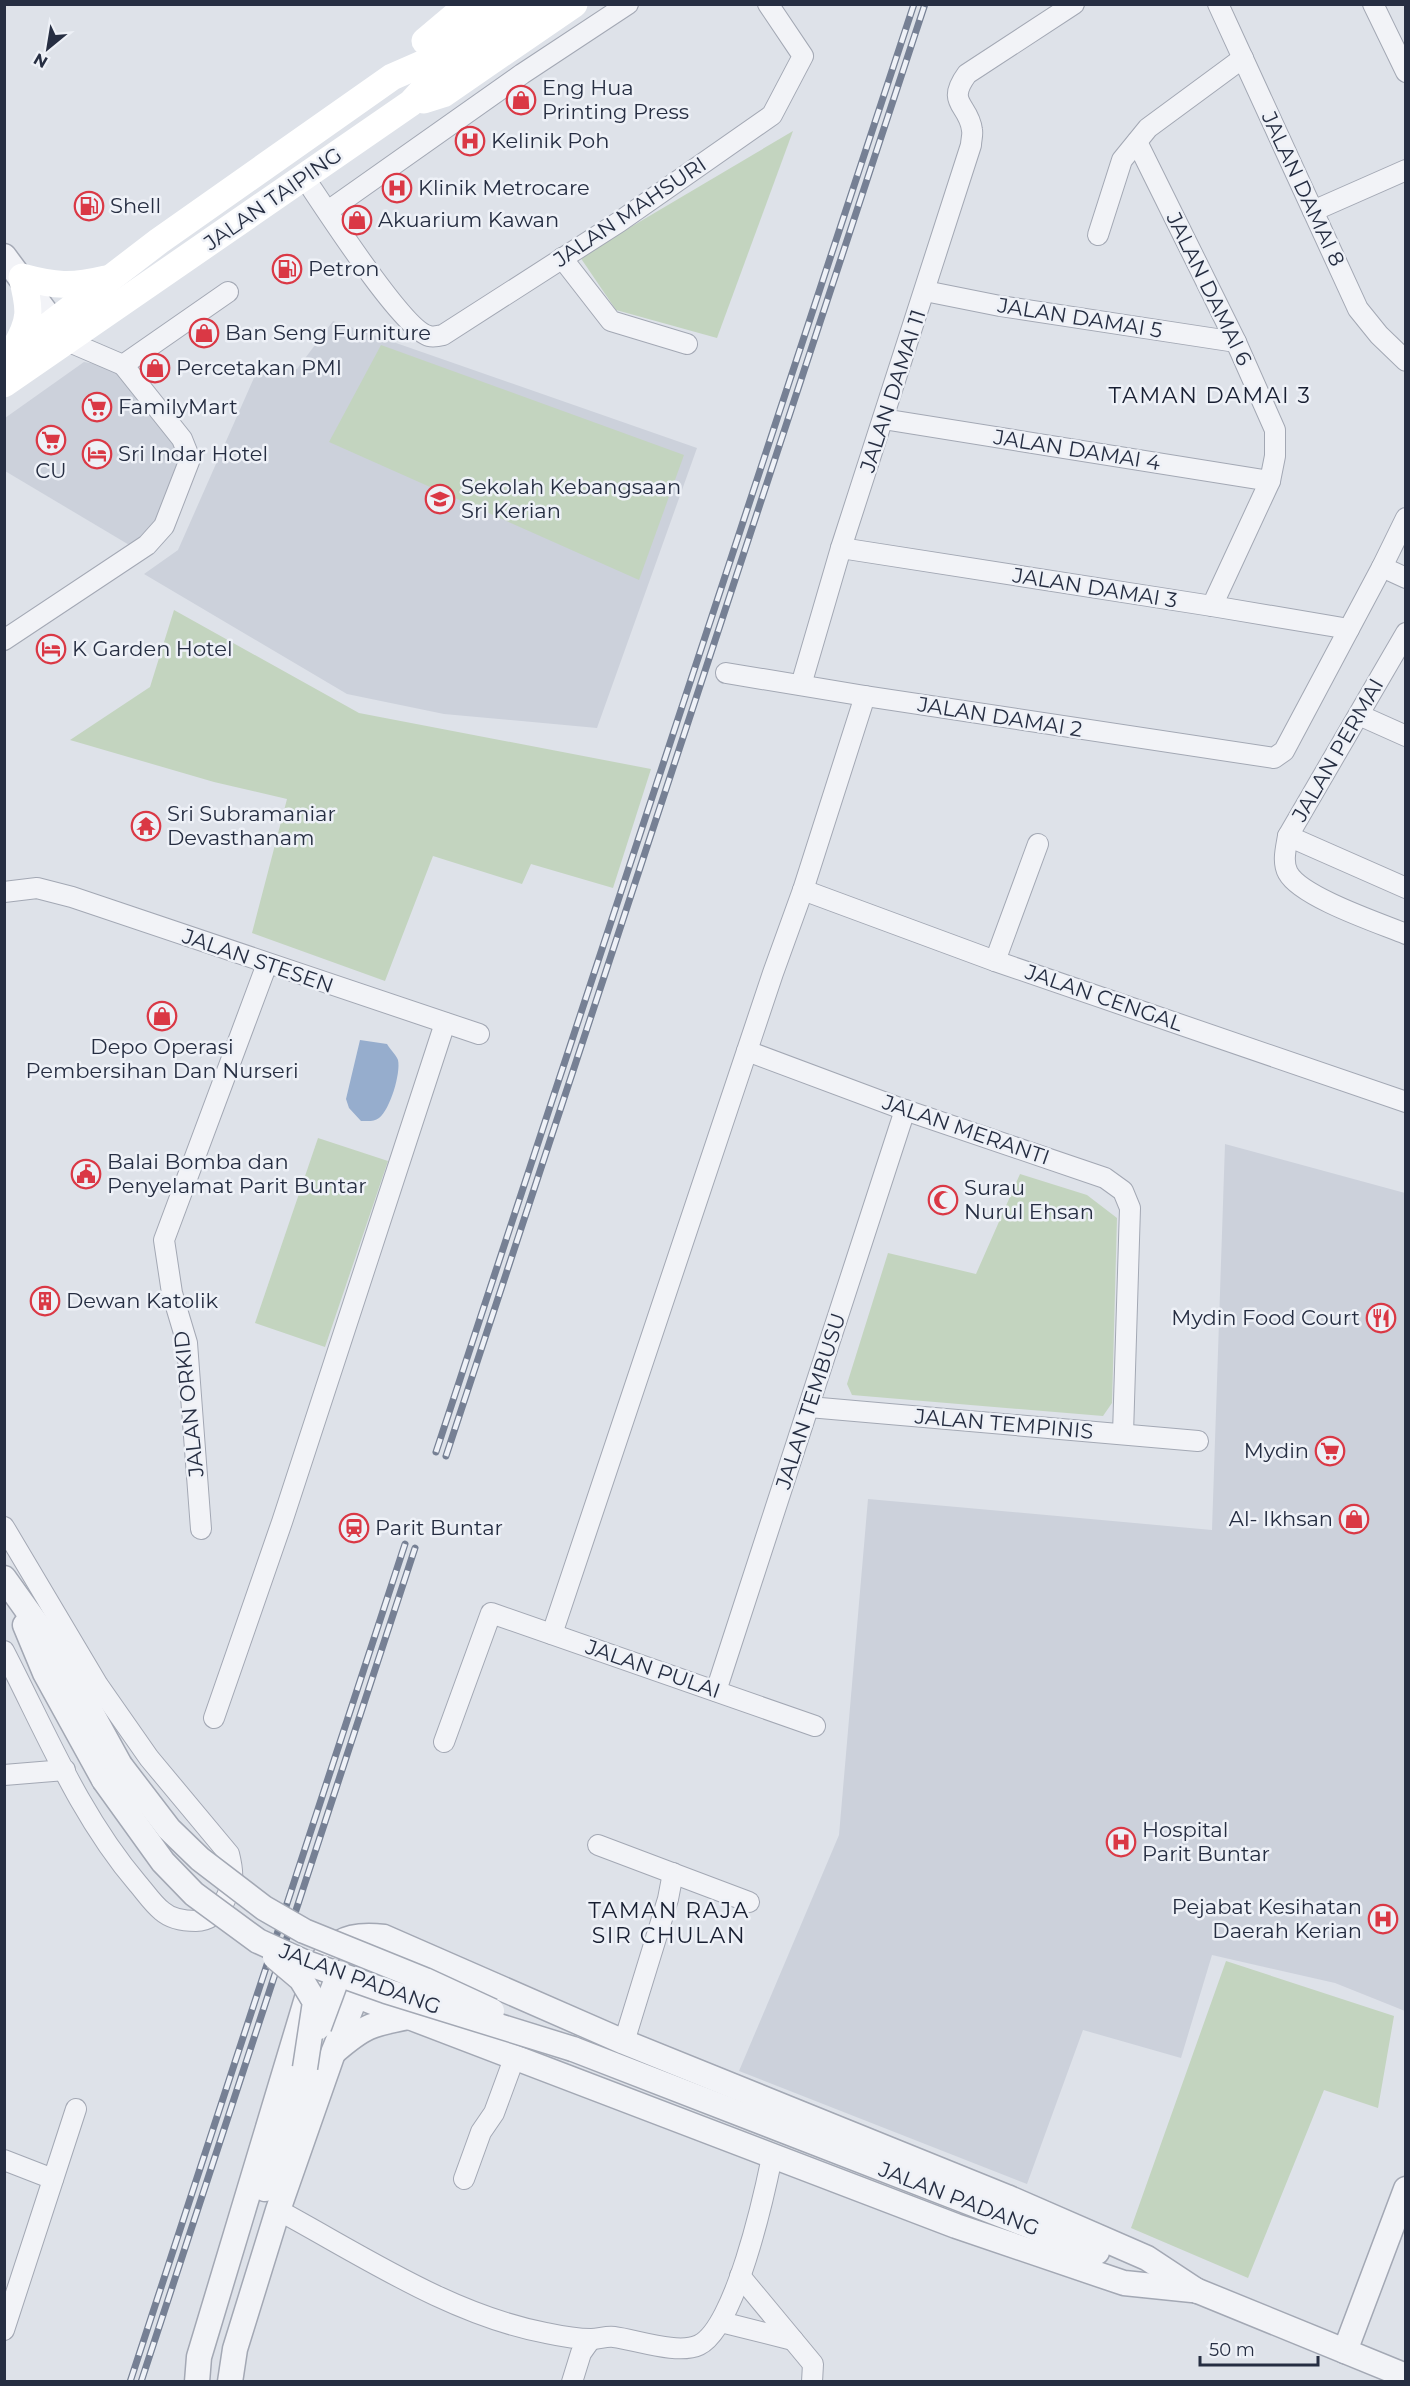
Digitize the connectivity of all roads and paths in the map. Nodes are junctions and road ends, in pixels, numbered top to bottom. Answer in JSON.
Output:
{"nodes":[{"id":1,"x":469,"y":4,"type":"edge"},
{"id":2,"x":502,"y":4,"type":"edge"},
{"id":3,"x":534,"y":4,"type":"edge"},
{"id":4,"x":574,"y":4,"type":"edge"},
{"id":5,"x":628,"y":4,"type":"edge"},
{"id":6,"x":768,"y":4,"type":"edge"},
{"id":7,"x":1218,"y":4,"type":"edge"},
{"id":8,"x":1373,"y":4,"type":"edge"},
{"id":9,"x":1063,"y":7,"type":"edge"},
{"id":10,"x":507,"y":52,"type":"junction"},
{"id":11,"x":1243,"y":58,"type":"junction"},
{"id":12,"x":1406,"y":72,"type":"edge"},
{"id":13,"x":522,"y":74,"type":"junction"},
{"id":14,"x":392,"y":77,"type":"junction"},
{"id":15,"x":411,"y":103,"type":"junction"},
{"id":16,"x":1137,"y":142,"type":"junction"},
{"id":17,"x":1406,"y":170,"type":"edge"},
{"id":18,"x":304,"y":177,"type":"junction"},
{"id":19,"x":328,"y":211,"type":"junction"},
{"id":20,"x":1314,"y":211,"type":"junction"},
{"id":21,"x":1098,"y":235,"type":"dead end"},
{"id":22,"x":4,"y":256,"type":"edge"},
{"id":23,"x":562,"y":258,"type":"junction"},
{"id":24,"x":22,"y":278,"type":"junction"},
{"id":25,"x":108,"y":279,"type":"junction"},
{"id":26,"x":926,"y":291,"type":"junction"},
{"id":27,"x":228,"y":292,"type":"dead end"},
{"id":28,"x":60,"y":332,"type":"junction"},
{"id":29,"x":1236,"y":342,"type":"junction"},
{"id":30,"x":687,"y":344,"type":"dead end"},
{"id":31,"x":9,"y":352,"type":"edge"},
{"id":32,"x":1406,"y":361,"type":"edge"},
{"id":33,"x":123,"y":365,"type":"junction"},
{"id":34,"x":4,"y":384,"type":"edge"},
{"id":35,"x":884,"y":418,"type":"junction"},
{"id":36,"x":1270,"y":482,"type":"junction"},
{"id":37,"x":1406,"y":518,"type":"edge"},
{"id":38,"x":841,"y":548,"type":"junction"},
{"id":39,"x":1382,"y":567,"type":"junction"},
{"id":40,"x":1406,"y":578,"type":"edge"},
{"id":41,"x":1212,"y":606,"type":"junction"},
{"id":42,"x":1349,"y":629,"type":"junction"},
{"id":43,"x":1406,"y":633,"type":"edge"},
{"id":44,"x":4,"y":640,"type":"edge"},
{"id":45,"x":726,"y":673,"type":"dead end"},
{"id":46,"x":801,"y":685,"type":"junction"},
{"id":47,"x":865,"y":696,"type":"junction"},
{"id":48,"x":1359,"y":715,"type":"junction"},
{"id":49,"x":1406,"y":736,"type":"edge"},
{"id":50,"x":1288,"y":836,"type":"junction"},
{"id":51,"x":1038,"y":844,"type":"dead end"},
{"id":52,"x":1406,"y":888,"type":"edge"},
{"id":53,"x":803,"y":890,"type":"junction"},
{"id":54,"x":4,"y":892,"type":"edge"},
{"id":55,"x":1406,"y":934,"type":"edge"},
{"id":56,"x":995,"y":961,"type":"junction"},
{"id":57,"x":267,"y":964,"type":"junction"},
{"id":58,"x":445,"y":1023,"type":"junction"},
{"id":59,"x":479,"y":1034,"type":"dead end"},
{"id":60,"x":747,"y":1051,"type":"junction"},
{"id":61,"x":1406,"y":1102,"type":"edge"},
{"id":62,"x":905,"y":1110,"type":"junction"},
{"id":63,"x":809,"y":1407,"type":"junction"},
{"id":64,"x":1123,"y":1434,"type":"junction"},
{"id":65,"x":1198,"y":1441,"type":"dead end"},
{"id":66,"x":4,"y":1527,"type":"edge"},
{"id":67,"x":201,"y":1529,"type":"dead end"},
{"id":68,"x":7,"y":1582,"type":"edge"},
{"id":69,"x":552,"y":1634,"type":"junction"},
{"id":70,"x":4,"y":1651,"type":"edge"},
{"id":71,"x":228,"y":1674,"type":"junction"},
{"id":72,"x":716,"y":1691,"type":"junction"},
{"id":73,"x":232,"y":1698,"type":"dead end"},
{"id":74,"x":214,"y":1718,"type":"dead end"},
{"id":75,"x":815,"y":1726,"type":"dead end"},
{"id":76,"x":444,"y":1742,"type":"dead end"},
{"id":77,"x":64,"y":1770,"type":"junction"},
{"id":78,"x":4,"y":1775,"type":"edge"},
{"id":79,"x":598,"y":1845,"type":"dead end"},
{"id":80,"x":674,"y":1873,"type":"junction"},
{"id":81,"x":748,"y":1902,"type":"dead end"},
{"id":82,"x":384,"y":1937,"type":"junction"},
{"id":83,"x":258,"y":1941,"type":"junction"},
{"id":84,"x":348,"y":1950,"type":"junction"},
{"id":85,"x":339,"y":1973,"type":"junction"},
{"id":86,"x":313,"y":1978,"type":"junction"},
{"id":87,"x":356,"y":1994,"type":"junction"},
{"id":88,"x":409,"y":2017,"type":"junction"},
{"id":89,"x":293,"y":2040,"type":"junction"},
{"id":90,"x":624,"y":2042,"type":"junction"},
{"id":91,"x":573,"y":2049,"type":"junction"},
{"id":92,"x":333,"y":2053,"type":"junction"},
{"id":93,"x":515,"y":2056,"type":"junction"},
{"id":94,"x":305,"y":2068,"type":"junction"},
{"id":95,"x":76,"y":2109,"type":"dead end"},
{"id":96,"x":772,"y":2157,"type":"junction"},
{"id":97,"x":4,"y":2160,"type":"edge"},
{"id":98,"x":53,"y":2179,"type":"junction"},
{"id":99,"x":464,"y":2179,"type":"dead end"},
{"id":100,"x":1406,"y":2189,"type":"edge"},
{"id":101,"x":278,"y":2210,"type":"junction"},
{"id":102,"x":740,"y":2276,"type":"junction"},
{"id":103,"x":1197,"y":2291,"type":"junction"},
{"id":104,"x":721,"y":2322,"type":"junction"},
{"id":105,"x":4,"y":2330,"type":"edge"},
{"id":106,"x":591,"y":2339,"type":"junction"},
{"id":107,"x":793,"y":2340,"type":"junction"},
{"id":108,"x":1345,"y":2351,"type":"junction"},
{"id":109,"x":1406,"y":2376,"type":"edge"},
{"id":110,"x":197,"y":2382,"type":"edge"},
{"id":111,"x":212,"y":2382,"type":"edge"},
{"id":112,"x":230,"y":2382,"type":"edge"},
{"id":113,"x":573,"y":2382,"type":"edge"},
{"id":114,"x":812,"y":2382,"type":"edge"}],
"edges":[{"from":1,"to":14,"type":"main road"},
{"from":2,"to":14,"type":"main road","name":"JALAN TAIPING"},
{"from":3,"to":15,"type":"main road","name":"JALAN TAIPING"},
{"from":4,"to":10,"type":"main road"},
{"from":5,"to":13,"type":"street"},
{"from":6,"to":23,"type":"street","name":"JALAN MAHSURI"},
{"from":7,"to":11,"type":"street","name":"JALAN DAMAI 8"},
{"from":8,"to":12,"type":"street"},
{"from":9,"to":26,"type":"street","name":"JALAN DAMAI 11"},
{"from":10,"to":13,"type":"street"},
{"from":10,"to":15,"type":"main road"},
{"from":11,"to":16,"type":"street"},
{"from":11,"to":20,"type":"street","name":"JALAN DAMAI 8"},
{"from":13,"to":19,"type":"street"},
{"from":14,"to":25,"type":"main road","name":"JALAN TAIPING"},
{"from":15,"to":18,"type":"main road","name":"JALAN TAIPING"},
{"from":16,"to":21,"type":"street"},
{"from":16,"to":29,"type":"street","name":"JALAN DAMAI 6"},
{"from":17,"to":20,"type":"street"},
{"from":18,"to":19,"type":"street"},
{"from":18,"to":28,"type":"main road","name":"JALAN TAIPING"},
{"from":19,"to":23,"type":"street","name":"JALAN MAHSURI"},
{"from":20,"to":32,"type":"street","name":"JALAN DAMAI 8"},
{"from":22,"to":24,"type":"street"},
{"from":23,"to":30,"type":"street"},
{"from":24,"to":25,"type":"main road"},
{"from":24,"to":28,"type":"street"},
{"from":24,"to":31,"type":"main road"},
{"from":25,"to":28,"type":"main road","name":"JALAN TAIPING"},
{"from":26,"to":29,"type":"street","name":"JALAN DAMAI 5"},
{"from":26,"to":35,"type":"street","name":"JALAN DAMAI 11"},
{"from":27,"to":33,"type":"street"},
{"from":28,"to":31,"type":"main road","name":"JALAN TAIPING"},
{"from":28,"to":33,"type":"street"},
{"from":28,"to":34,"type":"main road","name":"JALAN TAIPING"},
{"from":29,"to":36,"type":"street","name":"JALAN DAMAI 6"},
{"from":33,"to":44,"type":"street"},
{"from":35,"to":36,"type":"street","name":"JALAN DAMAI 4"},
{"from":35,"to":38,"type":"street","name":"JALAN DAMAI 11"},
{"from":36,"to":41,"type":"street","name":"JALAN DAMAI 6"},
{"from":37,"to":39,"type":"street"},
{"from":38,"to":41,"type":"street","name":"JALAN DAMAI 3"},
{"from":38,"to":46,"type":"street","name":"JALAN DAMAI 11"},
{"from":39,"to":40,"type":"street"},
{"from":39,"to":42,"type":"street"},
{"from":41,"to":42,"type":"street","name":"JALAN DAMAI 3"},
{"from":42,"to":47,"type":"street","name":"JALAN DAMAI 2"},
{"from":43,"to":48,"type":"street","name":"JALAN PERMAI"},
{"from":45,"to":46,"type":"street","name":"JALAN DAMAI 2"},
{"from":46,"to":47,"type":"street","name":"JALAN DAMAI 2"},
{"from":47,"to":53,"type":"street"},
{"from":48,"to":49,"type":"street"},
{"from":48,"to":50,"type":"street","name":"JALAN PERMAI"},
{"from":50,"to":52,"type":"street"},
{"from":50,"to":55,"type":"street","name":"JALAN PERMAI"},
{"from":51,"to":56,"type":"street"},
{"from":53,"to":56,"type":"street","name":"JALAN CENGAL"},
{"from":53,"to":60,"type":"street"},
{"from":54,"to":57,"type":"street","name":"JALAN STESEN"},
{"from":56,"to":61,"type":"street","name":"JALAN CENGAL"},
{"from":57,"to":58,"type":"street","name":"JALAN STESEN"},
{"from":57,"to":67,"type":"street","name":"JALAN ORKID"},
{"from":58,"to":59,"type":"street","name":"JALAN STESEN"},
{"from":58,"to":71,"type":"street"},
{"from":60,"to":62,"type":"street","name":"JALAN MERANTI"},
{"from":60,"to":69,"type":"street"},
{"from":62,"to":63,"type":"street","name":"JALAN TEMBUSU"},
{"from":62,"to":64,"type":"street","name":"JALAN MERANTI"},
{"from":63,"to":64,"type":"street","name":"JALAN TEMPINIS"},
{"from":63,"to":72,"type":"street","name":"JALAN TEMBUSU"},
{"from":64,"to":65,"type":"street","name":"JALAN TEMPINIS"},
{"from":66,"to":77,"type":"street"},
{"from":68,"to":83,"type":"street","name":"JALAN PADANG","bridge":true},
{"from":68,"to":84,"type":"street","name":"JALAN PADANG","bridge":true},
{"from":69,"to":72,"type":"street","name":"JALAN PULAI"},
{"from":69,"to":76,"type":"street","name":"JALAN PULAI"},
{"from":70,"to":77,"type":"street"},
{"from":71,"to":73,"type":"street"},
{"from":71,"to":74,"type":"street"},
{"from":72,"to":75,"type":"street","name":"JALAN PULAI"},
{"from":77,"to":78,"type":"street"},
{"from":79,"to":80,"type":"street"},
{"from":80,"to":81,"type":"street"},
{"from":80,"to":90,"type":"street"},
{"from":82,"to":86,"type":"street"},
{"from":82,"to":87,"type":"street"},
{"from":82,"to":90,"type":"street"},
{"from":83,"to":85,"type":"street","name":"JALAN PADANG","bridge":true},
{"from":83,"to":94,"type":"street","bridge":true},
{"from":84,"to":85,"type":"street"},
{"from":84,"to":91,"type":"street","name":"JALAN PADANG","bridge":true},
{"from":85,"to":91,"type":"street","name":"JALAN PADANG","bridge":true},
{"from":85,"to":94,"type":"street","bridge":true},
{"from":86,"to":87,"type":"street"},
{"from":86,"to":89,"type":"street"},
{"from":87,"to":88,"type":"street"},
{"from":87,"to":92,"type":"street"},
{"from":88,"to":92,"type":"street"},
{"from":88,"to":93,"type":"street"},
{"from":89,"to":92,"type":"street"},
{"from":89,"to":110,"type":"street"},
{"from":90,"to":103,"type":"street"},
{"from":91,"to":103,"type":"street","name":"JALAN PADANG"},
{"from":92,"to":101,"type":"street"},
{"from":93,"to":96,"type":"street"},
{"from":93,"to":99,"type":"street"},
{"from":94,"to":111,"type":"street"},
{"from":95,"to":98,"type":"street"},
{"from":96,"to":102,"type":"street"},
{"from":96,"to":103,"type":"street"},
{"from":97,"to":98,"type":"street"},
{"from":98,"to":105,"type":"street"},
{"from":100,"to":108,"type":"street"},
{"from":101,"to":106,"type":"street"},
{"from":101,"to":112,"type":"street"},
{"from":102,"to":104,"type":"street"},
{"from":102,"to":107,"type":"street"},
{"from":103,"to":108,"type":"street","name":"JALAN PADANG"},
{"from":104,"to":106,"type":"street"},
{"from":104,"to":107,"type":"street"},
{"from":106,"to":113,"type":"street"},
{"from":107,"to":114,"type":"street"},
{"from":108,"to":109,"type":"street","name":"JALAN PADANG"}]}
